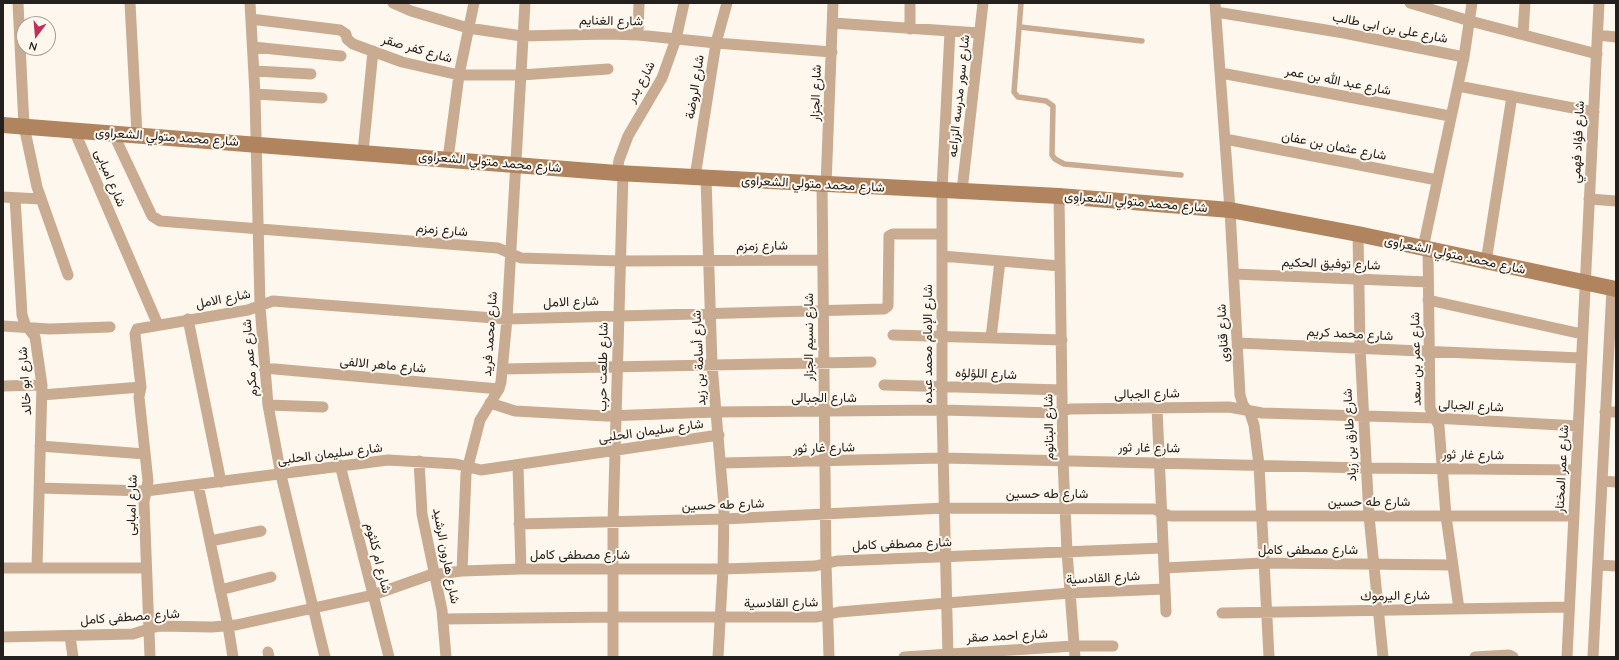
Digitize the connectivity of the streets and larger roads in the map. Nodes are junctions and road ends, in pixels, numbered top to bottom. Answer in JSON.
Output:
{"nodes":[{"id":1,"x":18,"y":3,"type":"edge"},
{"id":2,"x":130,"y":3,"type":"edge"},
{"id":3,"x":250,"y":3,"type":"edge"},
{"id":4,"x":393,"y":3,"type":"edge"},
{"id":5,"x":474,"y":3,"type":"edge"},
{"id":6,"x":525,"y":3,"type":"edge"},
{"id":7,"x":639,"y":3,"type":"edge"},
{"id":8,"x":684,"y":3,"type":"edge"},
{"id":9,"x":727,"y":3,"type":"edge"},
{"id":10,"x":833,"y":3,"type":"edge"},
{"id":11,"x":910,"y":3,"type":"edge"},
{"id":12,"x":983,"y":3,"type":"edge"},
{"id":13,"x":1410,"y":3,"type":"edge"},
{"id":14,"x":1472,"y":3,"type":"edge"},
{"id":15,"x":1525,"y":3,"type":"edge"},
{"id":16,"x":1599,"y":3,"type":"edge"},
{"id":17,"x":1215,"y":7,"type":"edge"},
{"id":18,"x":251,"y":19,"type":"junction"},
{"id":19,"x":1470,"y":21,"type":"junction"},
{"id":20,"x":833,"y":24,"type":"junction"},
{"id":21,"x":468,"y":28,"type":"junction"},
{"id":22,"x":910,"y":29,"type":"junction"},
{"id":23,"x":950,"y":31,"type":"junction"},
{"id":24,"x":979,"y":33,"type":"junction"},
{"id":25,"x":1523,"y":34,"type":"junction"},
{"id":26,"x":638,"y":35,"type":"junction"},
{"id":27,"x":1598,"y":35,"type":"junction"},
{"id":28,"x":522,"y":36,"type":"junction"},
{"id":29,"x":1616,"y":37,"type":"edge"},
{"id":30,"x":676,"y":38,"type":"junction"},
{"id":31,"x":716,"y":43,"type":"junction"},
{"id":32,"x":252,"y":47,"type":"junction"},
{"id":33,"x":373,"y":51,"type":"junction"},
{"id":34,"x":832,"y":52,"type":"junction"},
{"id":35,"x":1597,"y":54,"type":"junction"},
{"id":36,"x":340,"y":56,"type":"dead end"},
{"id":37,"x":1464,"y":57,"type":"junction"},
{"id":38,"x":608,"y":69,"type":"dead end"},
{"id":39,"x":254,"y":71,"type":"junction"},
{"id":40,"x":1221,"y":73,"type":"junction"},
{"id":41,"x":311,"y":74,"type":"dead end"},
{"id":42,"x":459,"y":75,"type":"junction"},
{"id":43,"x":521,"y":75,"type":"junction"},
{"id":44,"x":1458,"y":86,"type":"junction"},
{"id":45,"x":255,"y":94,"type":"junction"},
{"id":46,"x":1512,"y":96,"type":"junction"},
{"id":47,"x":322,"y":98,"type":"dead end"},
{"id":48,"x":1594,"y":112,"type":"junction"},
{"id":49,"x":1450,"y":116,"type":"junction"},
{"id":50,"x":3,"y":125,"type":"edge"},
{"id":51,"x":24,"y":126,"type":"junction"},
{"id":52,"x":74,"y":130,"type":"junction"},
{"id":53,"x":113,"y":132,"type":"junction"},
{"id":54,"x":137,"y":134,"type":"junction"},
{"id":55,"x":1225,"y":139,"type":"junction"},
{"id":56,"x":256,"y":143,"type":"junction"},
{"id":57,"x":363,"y":152,"type":"junction"},
{"id":58,"x":448,"y":159,"type":"junction"},
{"id":59,"x":516,"y":164,"type":"junction"},
{"id":60,"x":620,"y":173,"type":"junction"},
{"id":61,"x":701,"y":177,"type":"junction"},
{"id":62,"x":1437,"y":180,"type":"junction"},
{"id":63,"x":824,"y":185,"type":"junction"},
{"id":64,"x":942,"y":190,"type":"junction"},
{"id":65,"x":962,"y":191,"type":"junction"},
{"id":66,"x":1059,"y":196,"type":"junction"},
{"id":67,"x":3,"y":197,"type":"edge"},
{"id":68,"x":16,"y":198,"type":"junction"},
{"id":69,"x":40,"y":199,"type":"junction"},
{"id":70,"x":1589,"y":199,"type":"junction"},
{"id":71,"x":1616,"y":202,"type":"edge"},
{"id":72,"x":1230,"y":210,"type":"junction"},
{"id":73,"x":258,"y":228,"type":"junction"},
{"id":74,"x":942,"y":234,"type":"junction"},
{"id":75,"x":1358,"y":234,"type":"junction"},
{"id":76,"x":1425,"y":248,"type":"junction"},
{"id":77,"x":510,"y":252,"type":"junction"},
{"id":78,"x":942,"y":256,"type":"junction"},
{"id":79,"x":823,"y":260,"type":"junction"},
{"id":80,"x":619,"y":261,"type":"junction"},
{"id":81,"x":708,"y":261,"type":"junction"},
{"id":82,"x":1000,"y":261,"type":"junction"},
{"id":83,"x":1486,"y":262,"type":"junction"},
{"id":84,"x":1060,"y":266,"type":"junction"},
{"id":85,"x":1234,"y":274,"type":"junction"},
{"id":86,"x":68,"y":275,"type":"dead end"},
{"id":87,"x":1359,"y":279,"type":"junction"},
{"id":88,"x":1428,"y":282,"type":"junction"},
{"id":89,"x":1585,"y":283,"type":"junction"},
{"id":90,"x":1614,"y":289,"type":"edge"},
{"id":91,"x":1428,"y":300,"type":"junction"},
{"id":92,"x":260,"y":306,"type":"junction"},
{"id":93,"x":823,"y":310,"type":"junction"},
{"id":94,"x":710,"y":313,"type":"junction"},
{"id":95,"x":618,"y":315,"type":"junction"},
{"id":96,"x":188,"y":319,"type":"junction"},
{"id":97,"x":506,"y":319,"type":"junction"},
{"id":98,"x":158,"y":325,"type":"junction"},
{"id":99,"x":3,"y":326,"type":"edge"},
{"id":100,"x":110,"y":327,"type":"dead end"},
{"id":101,"x":29,"y":328,"type":"junction"},
{"id":102,"x":1613,"y":328,"type":"edge"},
{"id":103,"x":135,"y":330,"type":"joint"},
{"id":104,"x":1582,"y":334,"type":"junction"},
{"id":105,"x":893,"y":335,"type":"dead end"},
{"id":106,"x":942,"y":337,"type":"junction"},
{"id":107,"x":991,"y":338,"type":"junction"},
{"id":108,"x":1062,"y":340,"type":"junction"},
{"id":109,"x":1238,"y":343,"type":"junction"},
{"id":110,"x":1360,"y":348,"type":"junction"},
{"id":111,"x":1429,"y":352,"type":"junction"},
{"id":112,"x":1581,"y":358,"type":"junction"},
{"id":113,"x":824,"y":362,"type":"junction"},
{"id":114,"x":871,"y":362,"type":"dead end"},
{"id":115,"x":712,"y":365,"type":"junction"},
{"id":116,"x":618,"y":366,"type":"junction"},
{"id":117,"x":264,"y":368,"type":"junction"},
{"id":118,"x":502,"y":368,"type":"junction"},
{"id":119,"x":884,"y":385,"type":"dead end"},
{"id":120,"x":3,"y":386,"type":"edge"},
{"id":121,"x":141,"y":387,"type":"junction"},
{"id":122,"x":942,"y":387,"type":"junction"},
{"id":123,"x":42,"y":390,"type":"junction"},
{"id":124,"x":499,"y":390,"type":"junction"},
{"id":125,"x":1062,"y":390,"type":"junction"},
{"id":126,"x":490,"y":403,"type":"junction"},
{"id":127,"x":268,"y":405,"type":"junction"},
{"id":128,"x":324,"y":407,"type":"dead end"},
{"id":129,"x":1157,"y":408,"type":"junction"},
{"id":130,"x":1246,"y":409,"type":"junction"},
{"id":131,"x":942,"y":410,"type":"junction"},
{"id":132,"x":1062,"y":410,"type":"junction"},
{"id":133,"x":716,"y":412,"type":"junction"},
{"id":134,"x":824,"y":412,"type":"junction"},
{"id":135,"x":1611,"y":412,"type":"edge"},
{"id":136,"x":616,"y":416,"type":"junction"},
{"id":137,"x":1363,"y":416,"type":"junction"},
{"id":138,"x":1434,"y":418,"type":"junction"},
{"id":139,"x":1578,"y":426,"type":"junction"},
{"id":140,"x":719,"y":435,"type":"junction"},
{"id":141,"x":40,"y":446,"type":"junction"},
{"id":142,"x":616,"y":449,"type":"junction"},
{"id":143,"x":145,"y":454,"type":"junction"},
{"id":144,"x":943,"y":458,"type":"junction"},
{"id":145,"x":1064,"y":460,"type":"junction"},
{"id":146,"x":419,"y":461,"type":"junction"},
{"id":147,"x":825,"y":462,"type":"junction"},
{"id":148,"x":1159,"y":462,"type":"junction"},
{"id":149,"x":722,"y":463,"type":"junction"},
{"id":150,"x":518,"y":465,"type":"junction"},
{"id":151,"x":1259,"y":465,"type":"junction"},
{"id":152,"x":340,"y":466,"type":"junction"},
{"id":153,"x":469,"y":468,"type":"junction"},
{"id":154,"x":1366,"y":468,"type":"junction"},
{"id":155,"x":1442,"y":469,"type":"junction"},
{"id":156,"x":1576,"y":470,"type":"junction"},
{"id":157,"x":281,"y":475,"type":"junction"},
{"id":158,"x":1602,"y":481,"type":"junction"},
{"id":159,"x":221,"y":482,"type":"junction"},
{"id":160,"x":1616,"y":482,"type":"edge"},
{"id":161,"x":198,"y":486,"type":"junction"},
{"id":162,"x":39,"y":488,"type":"junction"},
{"id":163,"x":146,"y":491,"type":"junction"},
{"id":164,"x":944,"y":508,"type":"junction"},
{"id":165,"x":1065,"y":508,"type":"junction"},
{"id":166,"x":1161,"y":512,"type":"junction"},
{"id":167,"x":826,"y":514,"type":"junction"},
{"id":168,"x":1260,"y":516,"type":"junction"},
{"id":169,"x":1368,"y":516,"type":"junction"},
{"id":170,"x":1446,"y":516,"type":"junction"},
{"id":171,"x":1574,"y":516,"type":"junction"},
{"id":172,"x":724,"y":519,"type":"junction"},
{"id":173,"x":613,"y":523,"type":"junction"},
{"id":174,"x":520,"y":524,"type":"junction"},
{"id":175,"x":261,"y":531,"type":"dead end"},
{"id":176,"x":210,"y":542,"type":"junction"},
{"id":177,"x":1163,"y":548,"type":"junction"},
{"id":178,"x":1067,"y":552,"type":"junction"},
{"id":179,"x":946,"y":556,"type":"junction"},
{"id":180,"x":826,"y":563,"type":"junction"},
{"id":181,"x":1263,"y":563,"type":"junction"},
{"id":182,"x":1373,"y":564,"type":"junction"},
{"id":183,"x":1453,"y":565,"type":"junction"},
{"id":184,"x":1598,"y":565,"type":"junction"},
{"id":185,"x":1616,"y":566,"type":"edge"},
{"id":186,"x":3,"y":568,"type":"edge"},
{"id":187,"x":37,"y":568,"type":"junction"},
{"id":188,"x":146,"y":568,"type":"junction"},
{"id":189,"x":1164,"y":568,"type":"junction"},
{"id":190,"x":521,"y":569,"type":"junction"},
{"id":191,"x":723,"y":569,"type":"junction"},
{"id":192,"x":613,"y":570,"type":"junction"},
{"id":193,"x":462,"y":571,"type":"junction"},
{"id":194,"x":436,"y":574,"type":"junction"},
{"id":195,"x":271,"y":577,"type":"dead end"},
{"id":196,"x":220,"y":590,"type":"junction"},
{"id":197,"x":1165,"y":590,"type":"junction"},
{"id":198,"x":1070,"y":593,"type":"junction"},
{"id":199,"x":372,"y":595,"type":"junction"},
{"id":200,"x":947,"y":603,"type":"junction"},
{"id":201,"x":1569,"y":607,"type":"junction"},
{"id":202,"x":314,"y":609,"type":"junction"},
{"id":203,"x":1458,"y":609,"type":"junction"},
{"id":204,"x":1378,"y":611,"type":"junction"},
{"id":205,"x":1166,"y":612,"type":"dead end"},
{"id":206,"x":1267,"y":612,"type":"junction"},
{"id":207,"x":1222,"y":613,"type":"dead end"},
{"id":208,"x":828,"y":616,"type":"junction"},
{"id":209,"x":613,"y":617,"type":"junction"},
{"id":210,"x":720,"y":618,"type":"junction"},
{"id":211,"x":443,"y":619,"type":"junction"},
{"id":212,"x":228,"y":626,"type":"junction"},
{"id":213,"x":148,"y":629,"type":"junction"},
{"id":214,"x":3,"y":636,"type":"edge"},
{"id":215,"x":70,"y":636,"type":"junction"},
{"id":216,"x":1113,"y":646,"type":"dead end"},
{"id":217,"x":1075,"y":652,"type":"edge"},
{"id":218,"x":948,"y":655,"type":"edge"},
{"id":219,"x":73,"y":657,"type":"edge"},
{"id":220,"x":150,"y":657,"type":"edge"},
{"id":221,"x":233,"y":657,"type":"edge"},
{"id":222,"x":325,"y":657,"type":"edge"},
{"id":223,"x":389,"y":657,"type":"edge"},
{"id":224,"x":446,"y":657,"type":"edge"},
{"id":225,"x":613,"y":657,"type":"edge"},
{"id":226,"x":718,"y":657,"type":"edge"},
{"id":227,"x":829,"y":657,"type":"edge"},
{"id":228,"x":904,"y":657,"type":"edge"},
{"id":229,"x":1269,"y":657,"type":"edge"},
{"id":230,"x":1383,"y":657,"type":"edge"},
{"id":231,"x":1474,"y":657,"type":"edge"},
{"id":232,"x":1513,"y":657,"type":"edge"},
{"id":233,"x":1567,"y":657,"type":"edge"},
{"id":234,"x":1593,"y":657,"type":"edge"}],
"edges":[{"from":1,"to":51,"type":"street"},
{"from":2,"to":54,"type":"street"},
{"from":3,"to":18,"type":"street","name":"شارع عمر مكرم"},
{"from":4,"to":21,"type":"street","name":"شارع الغنايم"},
{"from":5,"to":21,"type":"street"},
{"from":6,"to":28,"type":"street","name":"شارع محمد فريد"},
{"from":7,"to":26,"type":"street"},
{"from":8,"to":30,"type":"street","name":"شارع بدر"},
{"from":9,"to":31,"type":"street","name":"شارع الروضة"},
{"from":10,"to":20,"type":"street","name":"شارع الجزار"},
{"from":11,"to":22,"type":"street"},
{"from":12,"to":24,"type":"street","name":"شارع سور مدرسه الزراعه"},
{"from":13,"to":19,"type":"street"},
{"from":14,"to":19,"type":"street"},
{"from":15,"to":25,"type":"street"},
{"from":16,"to":27,"type":"street","name":"شارع فؤاد فهمي"},
{"from":17,"to":37,"type":"street","name":"شارع على بن ابى طالب"},
{"from":17,"to":40,"type":"street","name":"شارع قناوى"},
{"from":18,"to":32,"type":"street","name":"شارع عمر مكرم"},
{"from":18,"to":33,"type":"street","name":"شارع كفر صقر"},
{"from":19,"to":25,"type":"street"},
{"from":19,"to":37,"type":"street"},
{"from":20,"to":22,"type":"street"},
{"from":20,"to":34,"type":"street","name":"شارع الجزار"},
{"from":21,"to":28,"type":"street","name":"شارع الغنايم"},
{"from":21,"to":42,"type":"street"},
{"from":22,"to":23,"type":"street"},
{"from":23,"to":24,"type":"street"},
{"from":23,"to":64,"type":"street","name":"شارع الإمام محمد عبده"},
{"from":24,"to":65,"type":"street","name":"شارع سور مدرسه الزراعه"},
{"from":25,"to":35,"type":"street"},
{"from":26,"to":28,"type":"street","name":"شارع الغنايم"},
{"from":26,"to":30,"type":"street","name":"شارع الغنايم"},
{"from":27,"to":29,"type":"street"},
{"from":27,"to":35,"type":"street","name":"شارع فؤاد فهمي"},
{"from":28,"to":43,"type":"street","name":"شارع محمد فريد"},
{"from":30,"to":31,"type":"street","name":"شارع الغنايم"},
{"from":30,"to":60,"type":"street","name":"شارع بدر"},
{"from":31,"to":34,"type":"street","name":"شارع الغنايم"},
{"from":31,"to":61,"type":"street","name":"شارع الروضة"},
{"from":32,"to":36,"type":"street"},
{"from":32,"to":39,"type":"street","name":"شارع عمر مكرم"},
{"from":33,"to":42,"type":"street","name":"شارع كفر صقر"},
{"from":33,"to":57,"type":"street"},
{"from":34,"to":63,"type":"street","name":"شارع الجزار"},
{"from":35,"to":48,"type":"street","name":"شارع فؤاد فهمي"},
{"from":37,"to":44,"type":"street"},
{"from":38,"to":43,"type":"street","name":"شارع كفر صقر"},
{"from":39,"to":41,"type":"street"},
{"from":39,"to":45,"type":"street","name":"شارع عمر مكرم"},
{"from":40,"to":49,"type":"street","name":"شارع عبد الله بن عمر"},
{"from":40,"to":55,"type":"street","name":"شارع قناوى"},
{"from":42,"to":43,"type":"street","name":"شارع كفر صقر"},
{"from":42,"to":58,"type":"street"},
{"from":43,"to":59,"type":"street","name":"شارع محمد فريد"},
{"from":44,"to":46,"type":"street"},
{"from":44,"to":49,"type":"street"},
{"from":45,"to":47,"type":"street"},
{"from":45,"to":56,"type":"street","name":"شارع عمر مكرم"},
{"from":46,"to":48,"type":"street"},
{"from":46,"to":83,"type":"street"},
{"from":48,"to":70,"type":"street","name":"شارع فؤاد فهمي"},
{"from":49,"to":62,"type":"street"},
{"from":50,"to":51,"type":"street","name":"شارع محمد متولي الشعراوى"},
{"from":51,"to":52,"type":"street","name":"شارع محمد متولي الشعراوى"},
{"from":51,"to":69,"type":"street"},
{"from":52,"to":53,"type":"street","name":"شارع محمد متولي الشعراوى"},
{"from":52,"to":98,"type":"street","name":"شارع امبابى"},
{"from":53,"to":54,"type":"street","name":"شارع محمد متولي الشعراوى"},
{"from":53,"to":73,"type":"street","name":"شارع زمزم"},
{"from":54,"to":56,"type":"street","name":"شارع محمد متولي الشعراوى"},
{"from":55,"to":62,"type":"street","name":"شارع عثمان بن عفان"},
{"from":55,"to":72,"type":"street","name":"شارع قناوى"},
{"from":56,"to":57,"type":"street","name":"شارع محمد متولي الشعراوى"},
{"from":56,"to":73,"type":"street","name":"شارع عمر مكرم"},
{"from":57,"to":58,"type":"street","name":"شارع محمد متولي الشعراوى"},
{"from":58,"to":59,"type":"street","name":"شارع محمد متولي الشعراوى"},
{"from":59,"to":60,"type":"street","name":"شارع محمد متولي الشعراوى"},
{"from":59,"to":77,"type":"street","name":"شارع محمد فريد"},
{"from":60,"to":61,"type":"street","name":"شارع محمد متولي الشعراوى"},
{"from":60,"to":80,"type":"street","name":"شارع طلعت حرب"},
{"from":61,"to":63,"type":"street","name":"شارع محمد متولي الشعراوى"},
{"from":61,"to":81,"type":"street","name":"شارع أسامة بن زيد"},
{"from":62,"to":76,"type":"street"},
{"from":63,"to":64,"type":"street","name":"شارع محمد متولي الشعراوى"},
{"from":63,"to":79,"type":"street","name":"شارع نسيم الجزار"},
{"from":64,"to":65,"type":"street","name":"شارع محمد متولي الشعراوى"},
{"from":64,"to":74,"type":"street","name":"شارع الإمام محمد عبده"},
{"from":65,"to":66,"type":"street","name":"شارع محمد متولي الشعراوى"},
{"from":66,"to":72,"type":"street","name":"شارع محمد متولي الشعراوى"},
{"from":66,"to":84,"type":"street","name":"شارع البتانوم"},
{"from":67,"to":68,"type":"street"},
{"from":68,"to":69,"type":"street"},
{"from":68,"to":101,"type":"street","name":"شارع ابو خالد"},
{"from":69,"to":86,"type":"street"},
{"from":70,"to":71,"type":"street"},
{"from":70,"to":89,"type":"street","name":"شارع فؤاد فهمي"},
{"from":72,"to":75,"type":"street","name":"شارع محمد متولي الشعراوى"},
{"from":72,"to":85,"type":"street","name":"شارع قناوى"},
{"from":73,"to":77,"type":"street","name":"شارع زمزم"},
{"from":73,"to":92,"type":"street","name":"شارع عمر مكرم"},
{"from":74,"to":78,"type":"street","name":"شارع الإمام محمد عبده"},
{"from":74,"to":93,"type":"street","name":"شارع الامل"},
{"from":75,"to":76,"type":"street","name":"شارع محمد متولي الشعراوى"},
{"from":75,"to":87,"type":"street","name":"شارع طارق بن زياد"},
{"from":76,"to":83,"type":"street","name":"شارع محمد متولي الشعراوى"},
{"from":76,"to":88,"type":"street","name":"شارع عمر بن سعد"},
{"from":77,"to":80,"type":"street","name":"شارع زمزم"},
{"from":77,"to":97,"type":"street","name":"شارع محمد فريد"},
{"from":78,"to":82,"type":"street"},
{"from":78,"to":106,"type":"street","name":"شارع الإمام محمد عبده"},
{"from":79,"to":81,"type":"street","name":"شارع زمزم"},
{"from":79,"to":93,"type":"street","name":"شارع نسيم الجزار"},
{"from":80,"to":81,"type":"street","name":"شارع زمزم"},
{"from":80,"to":95,"type":"street","name":"شارع طلعت حرب"},
{"from":81,"to":94,"type":"street","name":"شارع أسامة بن زيد"},
{"from":82,"to":84,"type":"street"},
{"from":82,"to":107,"type":"street"},
{"from":83,"to":89,"type":"street","name":"شارع محمد متولي الشعراوى"},
{"from":84,"to":108,"type":"street","name":"شارع البتانوم"},
{"from":85,"to":87,"type":"street","name":"شارع توفيق الحكيم"},
{"from":85,"to":109,"type":"street","name":"شارع قناوى"},
{"from":87,"to":88,"type":"street","name":"شارع توفيق الحكيم"},
{"from":87,"to":110,"type":"street","name":"شارع طارق بن زياد"},
{"from":88,"to":91,"type":"street","name":"شارع عمر بن سعد"},
{"from":89,"to":90,"type":"street","name":"شارع محمد متولي الشعراوى"},
{"from":89,"to":104,"type":"street","name":"شارع عمر المختار"},
{"from":90,"to":102,"type":"street"},
{"from":91,"to":104,"type":"street"},
{"from":91,"to":111,"type":"street","name":"شارع عمر بن سعد"},
{"from":92,"to":96,"type":"street","name":"شارع الامل"},
{"from":92,"to":97,"type":"street","name":"شارع الامل"},
{"from":92,"to":117,"type":"street","name":"شارع عمر مكرم"},
{"from":93,"to":94,"type":"street","name":"شارع الامل"},
{"from":93,"to":113,"type":"street","name":"شارع نسيم الجزار"},
{"from":94,"to":95,"type":"street","name":"شارع الامل"},
{"from":94,"to":115,"type":"street","name":"شارع أسامة بن زيد"},
{"from":95,"to":97,"type":"street","name":"شارع الامل"},
{"from":95,"to":116,"type":"street","name":"شارع طلعت حرب"},
{"from":96,"to":98,"type":"street","name":"شارع الامل"},
{"from":96,"to":159,"type":"street"},
{"from":97,"to":118,"type":"street","name":"شارع محمد فريد"},
{"from":98,"to":103,"type":"street","name":"شارع الامل"},
{"from":99,"to":101,"type":"street"},
{"from":100,"to":101,"type":"street"},
{"from":101,"to":123,"type":"street","name":"شارع ابو خالد"},
{"from":102,"to":135,"type":"street"},
{"from":103,"to":121,"type":"street","name":"شارع امبابى"},
{"from":104,"to":112,"type":"street","name":"شارع عمر المختار"},
{"from":105,"to":106,"type":"street"},
{"from":106,"to":107,"type":"street"},
{"from":106,"to":122,"type":"street","name":"شارع الإمام محمد عبده"},
{"from":107,"to":108,"type":"street"},
{"from":108,"to":125,"type":"street","name":"شارع البتانوم"},
{"from":109,"to":110,"type":"street","name":"شارع محمد كريم"},
{"from":109,"to":130,"type":"street","name":"شارع قناوى"},
{"from":110,"to":111,"type":"street","name":"شارع محمد كريم"},
{"from":110,"to":137,"type":"street","name":"شارع طارق بن زياد"},
{"from":111,"to":112,"type":"street","name":"شارع محمد كريم"},
{"from":111,"to":138,"type":"street","name":"شارع عمر بن سعد"},
{"from":112,"to":139,"type":"street","name":"شارع عمر المختار"},
{"from":113,"to":114,"type":"street"},
{"from":113,"to":115,"type":"street"},
{"from":113,"to":134,"type":"street","name":"شارع نسيم الجزار"},
{"from":115,"to":116,"type":"street"},
{"from":115,"to":133,"type":"street","name":"شارع أسامة بن زيد"},
{"from":116,"to":118,"type":"street"},
{"from":116,"to":136,"type":"street","name":"شارع طلعت حرب"},
{"from":117,"to":124,"type":"street","name":"شارع ماهر الالفى"},
{"from":117,"to":127,"type":"street","name":"شارع عمر مكرم"},
{"from":118,"to":124,"type":"street","name":"شارع محمد فريد"},
{"from":119,"to":122,"type":"street","name":"شارع اللؤلؤه"},
{"from":120,"to":123,"type":"street"},
{"from":121,"to":123,"type":"street"},
{"from":121,"to":143,"type":"street","name":"شارع امبابى"},
{"from":122,"to":125,"type":"street","name":"شارع اللؤلؤه"},
{"from":122,"to":131,"type":"street","name":"شارع الإمام محمد عبده"},
{"from":123,"to":141,"type":"street","name":"شارع ابو خالد"},
{"from":124,"to":126,"type":"street","name":"شارع محمد فريد"},
{"from":125,"to":132,"type":"street","name":"شارع البتانوم"},
{"from":126,"to":136,"type":"street","name":"شارع الجبالى"},
{"from":126,"to":153,"type":"street","name":"شارع محمد فريد"},
{"from":127,"to":128,"type":"street"},
{"from":127,"to":157,"type":"street","name":"شارع عمر مكرم"},
{"from":129,"to":130,"type":"street","name":"شارع الجبالى"},
{"from":129,"to":132,"type":"street","name":"شارع الجبالى"},
{"from":129,"to":148,"type":"street"},
{"from":130,"to":137,"type":"street","name":"شارع الجبالى"},
{"from":130,"to":151,"type":"street","name":"شارع قناوى"},
{"from":131,"to":132,"type":"street","name":"شارع الجبالى"},
{"from":131,"to":134,"type":"street","name":"شارع الجبالى"},
{"from":131,"to":144,"type":"street","name":"شارع الإمام محمد عبده"},
{"from":132,"to":145,"type":"street","name":"شارع البتانوم"},
{"from":133,"to":134,"type":"street","name":"شارع الجبالى"},
{"from":133,"to":136,"type":"street","name":"شارع الجبالى"},
{"from":133,"to":140,"type":"street","name":"شارع أسامة بن زيد"},
{"from":134,"to":147,"type":"street","name":"شارع نسيم الجزار"},
{"from":135,"to":158,"type":"street"},
{"from":136,"to":142,"type":"street","name":"شارع طلعت حرب"},
{"from":137,"to":138,"type":"street","name":"شارع الجبالى"},
{"from":137,"to":154,"type":"street","name":"شارع طارق بن زياد"},
{"from":138,"to":139,"type":"street","name":"شارع الجبالى"},
{"from":138,"to":155,"type":"street","name":"شارع عمر بن سعد"},
{"from":139,"to":156,"type":"street","name":"شارع عمر المختار"},
{"from":140,"to":142,"type":"street","name":"شارع سليمان الحلبى"},
{"from":140,"to":149,"type":"street","name":"شارع أسامة بن زيد"},
{"from":141,"to":143,"type":"street"},
{"from":141,"to":162,"type":"street","name":"شارع ابو خالد"},
{"from":142,"to":150,"type":"street","name":"شارع سليمان الحلبى"},
{"from":142,"to":173,"type":"street","name":"شارع طلعت حرب"},
{"from":143,"to":163,"type":"street","name":"شارع امبابى"},
{"from":144,"to":145,"type":"street","name":"شارع غار ثور"},
{"from":144,"to":147,"type":"street","name":"شارع غار ثور"},
{"from":144,"to":164,"type":"street","name":"شارع الإمام محمد عبده"},
{"from":145,"to":148,"type":"street","name":"شارع غار ثور"},
{"from":145,"to":165,"type":"street","name":"شارع البتانوم"},
{"from":146,"to":152,"type":"street","name":"شارع سليمان الحلبى"},
{"from":146,"to":153,"type":"street","name":"شارع سليمان الحلبى"},
{"from":146,"to":194,"type":"street","name":"شارع هارون الرشيد"},
{"from":147,"to":149,"type":"street","name":"شارع غار ثور"},
{"from":147,"to":167,"type":"street","name":"شارع نسيم الجزار"},
{"from":148,"to":151,"type":"street","name":"شارع غار ثور"},
{"from":148,"to":166,"type":"street"},
{"from":149,"to":172,"type":"street","name":"شارع أسامة بن زيد"},
{"from":150,"to":153,"type":"street","name":"شارع سليمان الحلبى"},
{"from":150,"to":174,"type":"street"},
{"from":151,"to":154,"type":"street","name":"شارع غار ثور"},
{"from":151,"to":168,"type":"street","name":"شارع قناوى"},
{"from":152,"to":157,"type":"street","name":"شارع سليمان الحلبى"},
{"from":152,"to":199,"type":"street","name":"شارع ام كلثوم"},
{"from":153,"to":193,"type":"street","name":"شارع محمد فريد"},
{"from":154,"to":155,"type":"street","name":"شارع غار ثور"},
{"from":154,"to":169,"type":"street","name":"شارع طارق بن زياد"},
{"from":155,"to":156,"type":"street","name":"شارع غار ثور"},
{"from":155,"to":170,"type":"street","name":"شارع عمر بن سعد"},
{"from":156,"to":171,"type":"street","name":"شارع عمر المختار"},
{"from":157,"to":159,"type":"street","name":"شارع سليمان الحلبى"},
{"from":157,"to":202,"type":"street","name":"شارع عمر مكرم"},
{"from":158,"to":160,"type":"street"},
{"from":158,"to":184,"type":"street"},
{"from":159,"to":161,"type":"street","name":"شارع سليمان الحلبى"},
{"from":161,"to":163,"type":"street","name":"شارع سليمان الحلبى"},
{"from":161,"to":176,"type":"street"},
{"from":162,"to":163,"type":"street","name":"شارع سليمان الحلبى"},
{"from":162,"to":187,"type":"street","name":"شارع ابو خالد"},
{"from":163,"to":188,"type":"street","name":"شارع امبابى"},
{"from":164,"to":165,"type":"street","name":"شارع طه حسين"},
{"from":164,"to":167,"type":"street","name":"شارع طه حسين"},
{"from":164,"to":179,"type":"street","name":"شارع الإمام محمد عبده"},
{"from":165,"to":166,"type":"street","name":"شارع طه حسين"},
{"from":165,"to":178,"type":"street","name":"شارع البتانوم"},
{"from":166,"to":168,"type":"street","name":"شارع طه حسين"},
{"from":166,"to":177,"type":"street"},
{"from":167,"to":172,"type":"street","name":"شارع طه حسين"},
{"from":167,"to":180,"type":"street","name":"شارع نسيم الجزار"},
{"from":168,"to":169,"type":"street","name":"شارع طه حسين"},
{"from":168,"to":181,"type":"street","name":"شارع قناوى"},
{"from":169,"to":170,"type":"street","name":"شارع طه حسين"},
{"from":169,"to":182,"type":"street","name":"شارع طارق بن زياد"},
{"from":170,"to":171,"type":"street","name":"شارع طه حسين"},
{"from":170,"to":183,"type":"street","name":"شارع عمر بن سعد"},
{"from":171,"to":201,"type":"street","name":"شارع عمر المختار"},
{"from":172,"to":173,"type":"street","name":"شارع طه حسين"},
{"from":172,"to":191,"type":"street","name":"شارع أسامة بن زيد"},
{"from":173,"to":174,"type":"street","name":"شارع طه حسين"},
{"from":173,"to":192,"type":"street","name":"شارع طلعت حرب"},
{"from":174,"to":190,"type":"street"},
{"from":175,"to":176,"type":"street"},
{"from":176,"to":196,"type":"street"},
{"from":177,"to":178,"type":"street","name":"شارع مصطفى كامل"},
{"from":177,"to":189,"type":"street"},
{"from":178,"to":179,"type":"street","name":"شارع مصطفى كامل"},
{"from":178,"to":198,"type":"street","name":"شارع البتانوم"},
{"from":179,"to":180,"type":"street","name":"شارع مصطفى كامل"},
{"from":179,"to":200,"type":"street","name":"شارع الإمام محمد عبده"},
{"from":180,"to":191,"type":"street","name":"شارع مصطفى كامل"},
{"from":180,"to":208,"type":"street","name":"شارع نسيم الجزار"},
{"from":181,"to":182,"type":"street","name":"شارع مصطفى كامل"},
{"from":181,"to":189,"type":"street","name":"شارع مصطفى كامل"},
{"from":181,"to":206,"type":"street","name":"شارع قناوى"},
{"from":182,"to":183,"type":"street","name":"شارع مصطفى كامل"},
{"from":182,"to":204,"type":"street","name":"شارع طارق بن زياد"},
{"from":183,"to":203,"type":"street","name":"شارع عمر بن سعد"},
{"from":184,"to":185,"type":"street"},
{"from":184,"to":234,"type":"street"},
{"from":186,"to":187,"type":"street"},
{"from":187,"to":188,"type":"street"},
{"from":188,"to":213,"type":"street","name":"شارع امبابى"},
{"from":189,"to":197,"type":"street"},
{"from":190,"to":192,"type":"street","name":"شارع مصطفى كامل"},
{"from":190,"to":193,"type":"street","name":"شارع مصطفى كامل"},
{"from":191,"to":192,"type":"street","name":"شارع مصطفى كامل"},
{"from":191,"to":210,"type":"street","name":"شارع أسامة بن زيد"},
{"from":192,"to":209,"type":"street","name":"شارع طلعت حرب"},
{"from":193,"to":194,"type":"street","name":"شارع مصطفى كامل"},
{"from":194,"to":199,"type":"street","name":"شارع مصطفى كامل"},
{"from":194,"to":211,"type":"street","name":"شارع هارون الرشيد"},
{"from":195,"to":196,"type":"street"},
{"from":196,"to":212,"type":"street"},
{"from":197,"to":198,"type":"street","name":"شارع القادسية"},
{"from":197,"to":205,"type":"street"},
{"from":198,"to":200,"type":"street","name":"شارع القادسية"},
{"from":198,"to":217,"type":"street","name":"شارع البتانوم"},
{"from":199,"to":202,"type":"street","name":"شارع مصطفى كامل"},
{"from":199,"to":223,"type":"street","name":"شارع ام كلثوم"},
{"from":200,"to":208,"type":"street","name":"شارع القادسية"},
{"from":200,"to":218,"type":"street","name":"شارع الإمام محمد عبده"},
{"from":201,"to":203,"type":"street","name":"شارع اليرموك"},
{"from":201,"to":233,"type":"street","name":"شارع عمر المختار"},
{"from":202,"to":212,"type":"street","name":"شارع مصطفى كامل"},
{"from":202,"to":222,"type":"street","name":"شارع عمر مكرم"},
{"from":203,"to":204,"type":"street","name":"شارع اليرموك"},
{"from":204,"to":206,"type":"street","name":"شارع اليرموك"},
{"from":204,"to":230,"type":"street","name":"شارع طارق بن زياد"},
{"from":206,"to":207,"type":"street","name":"شارع اليرموك"},
{"from":206,"to":229,"type":"street","name":"شارع قناوى"},
{"from":208,"to":210,"type":"street","name":"شارع القادسية"},
{"from":208,"to":227,"type":"street","name":"شارع نسيم الجزار"},
{"from":209,"to":210,"type":"street","name":"شارع القادسية"},
{"from":209,"to":211,"type":"street","name":"شارع القادسية"},
{"from":209,"to":225,"type":"street","name":"شارع طلعت حرب"},
{"from":210,"to":226,"type":"street","name":"شارع أسامة بن زيد"},
{"from":211,"to":224,"type":"street","name":"شارع هارون الرشيد"},
{"from":212,"to":213,"type":"street","name":"شارع مصطفى كامل"},
{"from":212,"to":221,"type":"street"},
{"from":213,"to":215,"type":"street","name":"شارع مصطفى كامل"},
{"from":213,"to":220,"type":"street","name":"شارع امبابى"},
{"from":214,"to":215,"type":"street","name":"شارع مصطفى كامل"},
{"from":215,"to":219,"type":"street"},
{"from":216,"to":217,"type":"street","name":"شارع احمد صقر"},
{"from":217,"to":218,"type":"street","name":"شارع احمد صقر"},
{"from":218,"to":228,"type":"street","name":"شارع احمد صقر"},
{"from":231,"to":232,"type":"street"}]}
